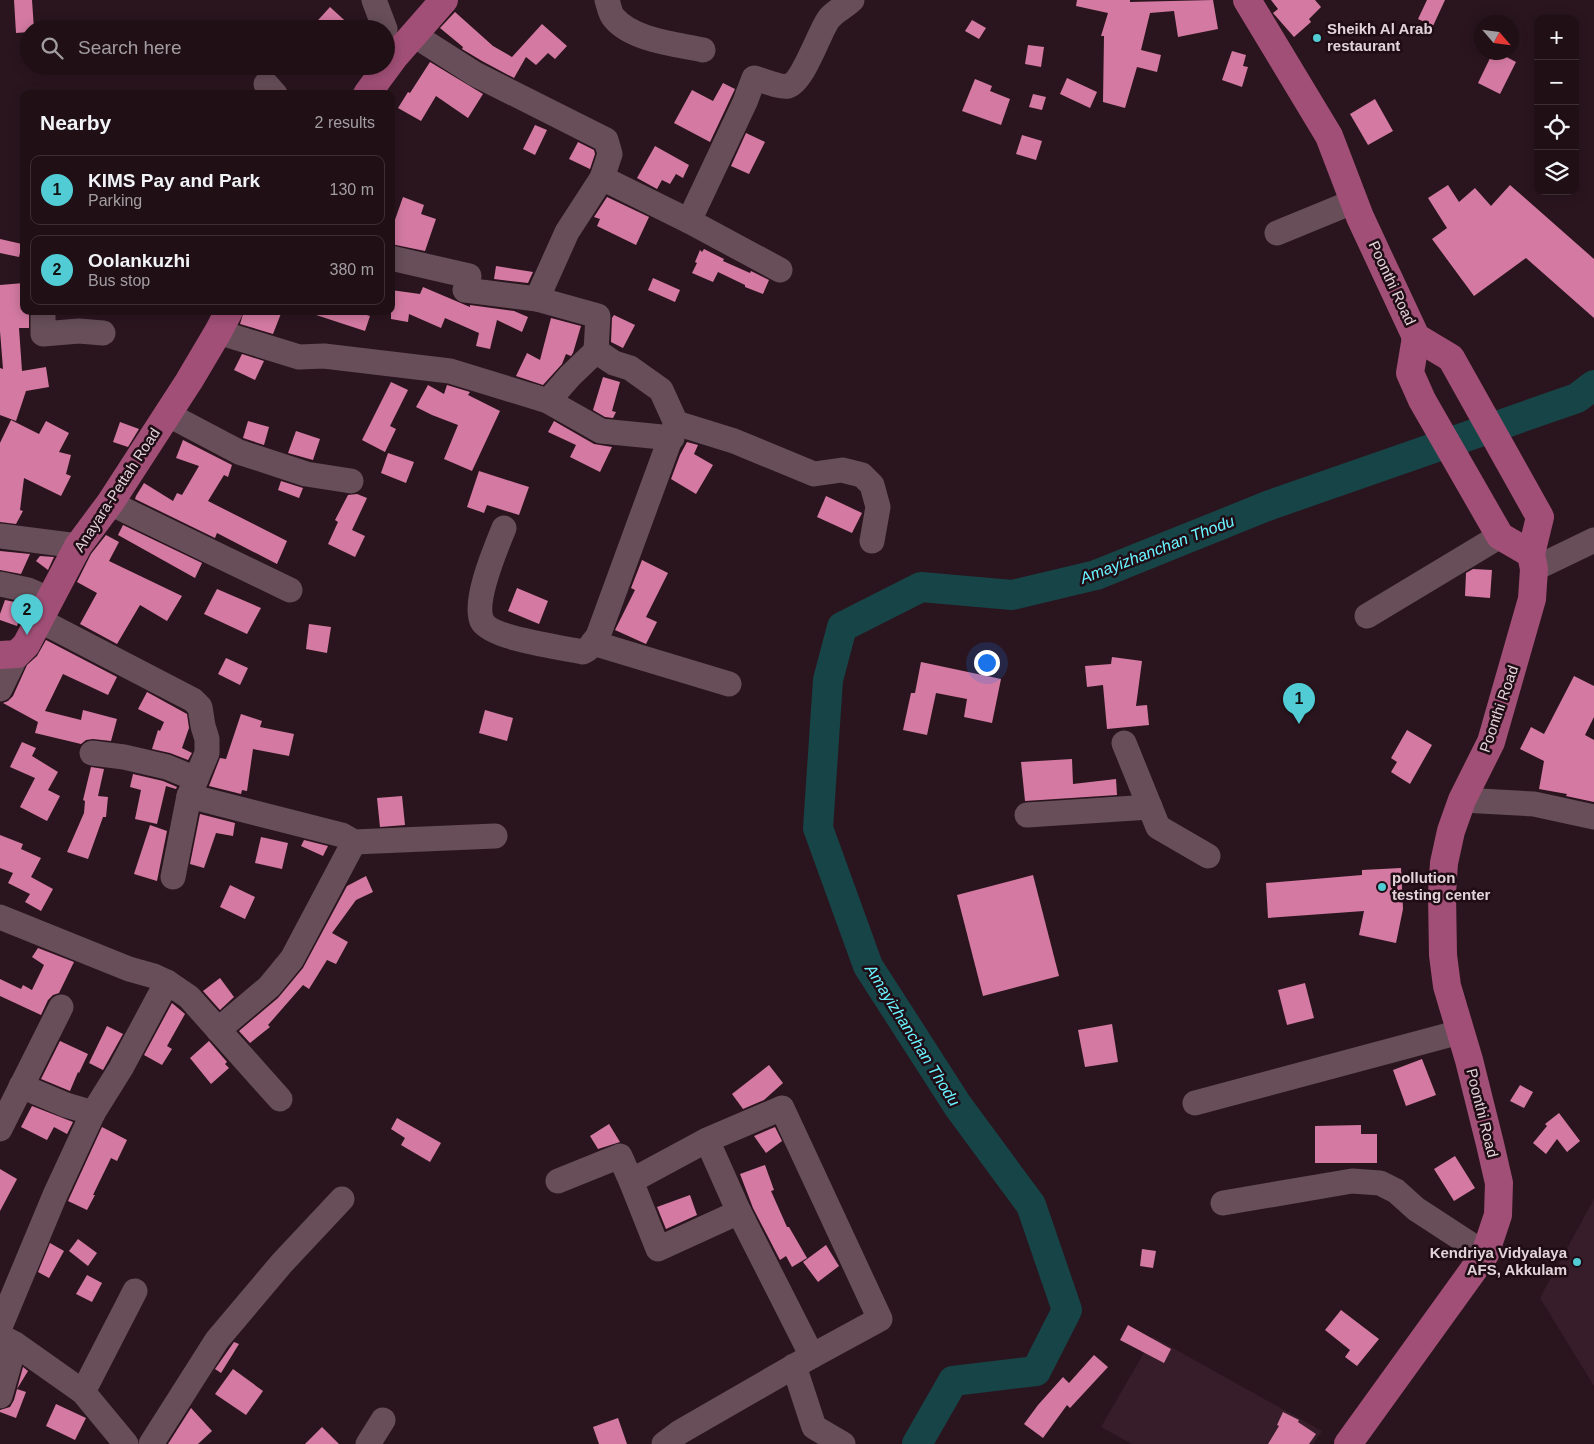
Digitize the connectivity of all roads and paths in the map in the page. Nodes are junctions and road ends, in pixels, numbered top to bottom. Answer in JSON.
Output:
{"nodes":[{"id":1,"x":374,"y":0,"type":"edge"},
{"id":2,"x":444,"y":0,"type":"edge"},
{"id":3,"x":607,"y":0,"type":"edge"},
{"id":4,"x":852,"y":0,"type":"edge"},
{"id":5,"x":1247,"y":0,"type":"edge"},
{"id":6,"x":382,"y":20,"type":"edge"},
{"id":7,"x":414,"y":35,"type":"junction"},
{"id":8,"x":395,"y":43,"type":"edge"},
{"id":9,"x":702,"y":50,"type":"dead end"},
{"id":10,"x":376,"y":75,"type":"edge"},
{"id":11,"x":369,"y":90,"type":"edge"},
{"id":12,"x":602,"y":178,"type":"junction"},
{"id":13,"x":1355,"y":201,"type":"junction"},
{"id":14,"x":689,"y":221,"type":"junction"},
{"id":15,"x":1277,"y":233,"type":"dead end"},
{"id":16,"x":395,"y":259,"type":"edge"},
{"id":17,"x":780,"y":270,"type":"dead end"},
{"id":18,"x":537,"y":299,"type":"junction"},
{"id":19,"x":43,"y":315,"type":"edge"},
{"id":20,"x":223,"y":322,"type":"edge"},
{"id":21,"x":103,"y":333,"type":"dead end"},
{"id":22,"x":1416,"y":337,"type":"junction"},
{"id":23,"x":596,"y":351,"type":"junction"},
{"id":24,"x":548,"y":400,"type":"junction"},
{"id":25,"x":166,"y":414,"type":"junction"},
{"id":26,"x":674,"y":431,"type":"junction"},
{"id":27,"x":351,"y":481,"type":"dead end"},
{"id":28,"x":110,"y":503,"type":"junction"},
{"id":29,"x":1495,"y":527,"type":"junction"},
{"id":30,"x":504,"y":528,"type":"dead end"},
{"id":31,"x":0,"y":536,"type":"edge"},
{"id":32,"x":1594,"y":540,"type":"edge"},
{"id":33,"x":872,"y":541,"type":"dead end"},
{"id":34,"x":78,"y":546,"type":"junction"},
{"id":35,"x":1533,"y":561,"type":"junction"},
{"id":36,"x":0,"y":584,"type":"edge"},
{"id":37,"x":290,"y":590,"type":"dead end"},
{"id":38,"x":45,"y":610,"type":"junction"},
{"id":39,"x":1367,"y":616,"type":"dead end"},
{"id":40,"x":593,"y":643,"type":"junction"},
{"id":41,"x":9,"y":654,"type":"edge"},
{"id":42,"x":729,"y":684,"type":"dead end"},
{"id":43,"x":0,"y":689,"type":"edge"},
{"id":44,"x":1124,"y":743,"type":"dead end"},
{"id":45,"x":92,"y":753,"type":"dead end"},
{"id":46,"x":192,"y":788,"type":"junction"},
{"id":47,"x":1462,"y":800,"type":"junction"},
{"id":48,"x":1150,"y":807,"type":"junction"},
{"id":49,"x":1026,"y":815,"type":"dead end"},
{"id":50,"x":1594,"y":817,"type":"edge"},
{"id":51,"x":496,"y":836,"type":"dead end"},
{"id":52,"x":354,"y":842,"type":"junction"},
{"id":53,"x":1208,"y":856,"type":"dead end"},
{"id":54,"x":173,"y":877,"type":"dead end"},
{"id":55,"x":0,"y":917,"type":"edge"},
{"id":56,"x":167,"y":982,"type":"junction"},
{"id":57,"x":61,"y":1007,"type":"dead end"},
{"id":58,"x":218,"y":1030,"type":"junction"},
{"id":59,"x":1460,"y":1032,"type":"junction"},
{"id":60,"x":22,"y":1086,"type":"junction"},
{"id":61,"x":280,"y":1099,"type":"dead end"},
{"id":62,"x":1194,"y":1103,"type":"dead end"},
{"id":63,"x":93,"y":1112,"type":"junction"},
{"id":64,"x":0,"y":1129,"type":"edge"},
{"id":65,"x":707,"y":1140,"type":"junction"},
{"id":66,"x":558,"y":1181,"type":"dead end"},
{"id":67,"x":631,"y":1181,"type":"junction"},
{"id":68,"x":342,"y":1199,"type":"dead end"},
{"id":69,"x":1223,"y":1203,"type":"dead end"},
{"id":70,"x":739,"y":1212,"type":"junction"},
{"id":71,"x":1485,"y":1254,"type":"junction"},
{"id":72,"x":135,"y":1291,"type":"dead end"},
{"id":73,"x":5,"y":1336,"type":"edge"},
{"id":74,"x":803,"y":1361,"type":"junction"},
{"id":75,"x":83,"y":1392,"type":"junction"},
{"id":76,"x":0,"y":1396,"type":"edge"},
{"id":77,"x":383,"y":1420,"type":"dead end"},
{"id":78,"x":126,"y":1444,"type":"edge"},
{"id":79,"x":151,"y":1444,"type":"edge"},
{"id":80,"x":368,"y":1444,"type":"edge"},
{"id":81,"x":664,"y":1444,"type":"edge"},
{"id":82,"x":843,"y":1444,"type":"edge"},
{"id":83,"x":1348,"y":1444,"type":"edge"}],
"edges":[{"from":1,"to":6,"type":"street"},
{"from":2,"to":7,"type":"main road"},
{"from":3,"to":9,"type":"street"},
{"from":4,"to":14,"type":"street"},
{"from":5,"to":13,"type":"main road","name":"Poonthi Road"},
{"from":7,"to":8,"type":"main road"},
{"from":7,"to":12,"type":"street"},
{"from":10,"to":11,"type":"main road"},
{"from":12,"to":14,"type":"street"},
{"from":12,"to":18,"type":"street"},
{"from":13,"to":15,"type":"street"},
{"from":13,"to":22,"type":"main road","name":"Poonthi Road"},
{"from":14,"to":17,"type":"street"},
{"from":16,"to":18,"type":"street"},
{"from":18,"to":23,"type":"street"},
{"from":19,"to":21,"type":"street"},
{"from":20,"to":24,"type":"street"},
{"from":20,"to":25,"type":"main road","name":"Anayara-Pettah Road"},
{"from":22,"to":29,"type":"main road"},
{"from":22,"to":35,"type":"main road","name":"Poonthi Road"},
{"from":23,"to":24,"type":"street"},
{"from":23,"to":26,"type":"street"},
{"from":24,"to":26,"type":"street"},
{"from":25,"to":27,"type":"street"},
{"from":25,"to":28,"type":"main road","name":"Anayara-Pettah Road"},
{"from":26,"to":33,"type":"street"},
{"from":26,"to":40,"type":"street"},
{"from":28,"to":34,"type":"main road","name":"Anayara-Pettah Road"},
{"from":28,"to":37,"type":"street"},
{"from":29,"to":35,"type":"main road"},
{"from":29,"to":39,"type":"street"},
{"from":30,"to":40,"type":"street"},
{"from":31,"to":34,"type":"street"},
{"from":32,"to":35,"type":"street"},
{"from":34,"to":38,"type":"main road","name":"Anayara-Pettah Road"},
{"from":35,"to":47,"type":"main road","name":"Poonthi Road"},
{"from":36,"to":38,"type":"street"},
{"from":38,"to":41,"type":"main road","name":"Anayara-Pettah Road"},
{"from":38,"to":46,"type":"street"},
{"from":40,"to":42,"type":"street"},
{"from":41,"to":43,"type":"street"},
{"from":44,"to":48,"type":"street"},
{"from":45,"to":46,"type":"street"},
{"from":46,"to":52,"type":"street"},
{"from":46,"to":54,"type":"street"},
{"from":47,"to":50,"type":"street"},
{"from":47,"to":59,"type":"main road","name":"Poonthi Road"},
{"from":48,"to":49,"type":"street"},
{"from":48,"to":53,"type":"street"},
{"from":51,"to":52,"type":"street"},
{"from":52,"to":58,"type":"street"},
{"from":55,"to":56,"type":"street"},
{"from":56,"to":58,"type":"street"},
{"from":56,"to":63,"type":"street"},
{"from":57,"to":60,"type":"street"},
{"from":58,"to":61,"type":"street"},
{"from":59,"to":62,"type":"street"},
{"from":59,"to":71,"type":"main road","name":"Poonthi Road"},
{"from":60,"to":63,"type":"street"},
{"from":60,"to":64,"type":"street"},
{"from":63,"to":73,"type":"street"},
{"from":65,"to":67,"type":"street"},
{"from":65,"to":70,"type":"street"},
{"from":65,"to":74,"type":"street"},
{"from":66,"to":67,"type":"street"},
{"from":67,"to":70,"type":"street"},
{"from":68,"to":79,"type":"street"},
{"from":69,"to":71,"type":"street"},
{"from":70,"to":74,"type":"street"},
{"from":71,"to":83,"type":"main road","name":"Poonthi Road"},
{"from":72,"to":75,"type":"street"},
{"from":73,"to":75,"type":"street"},
{"from":73,"to":76,"type":"street"},
{"from":74,"to":81,"type":"street"},
{"from":74,"to":82,"type":"street"},
{"from":75,"to":78,"type":"street"},
{"from":77,"to":80,"type":"street"}]}
